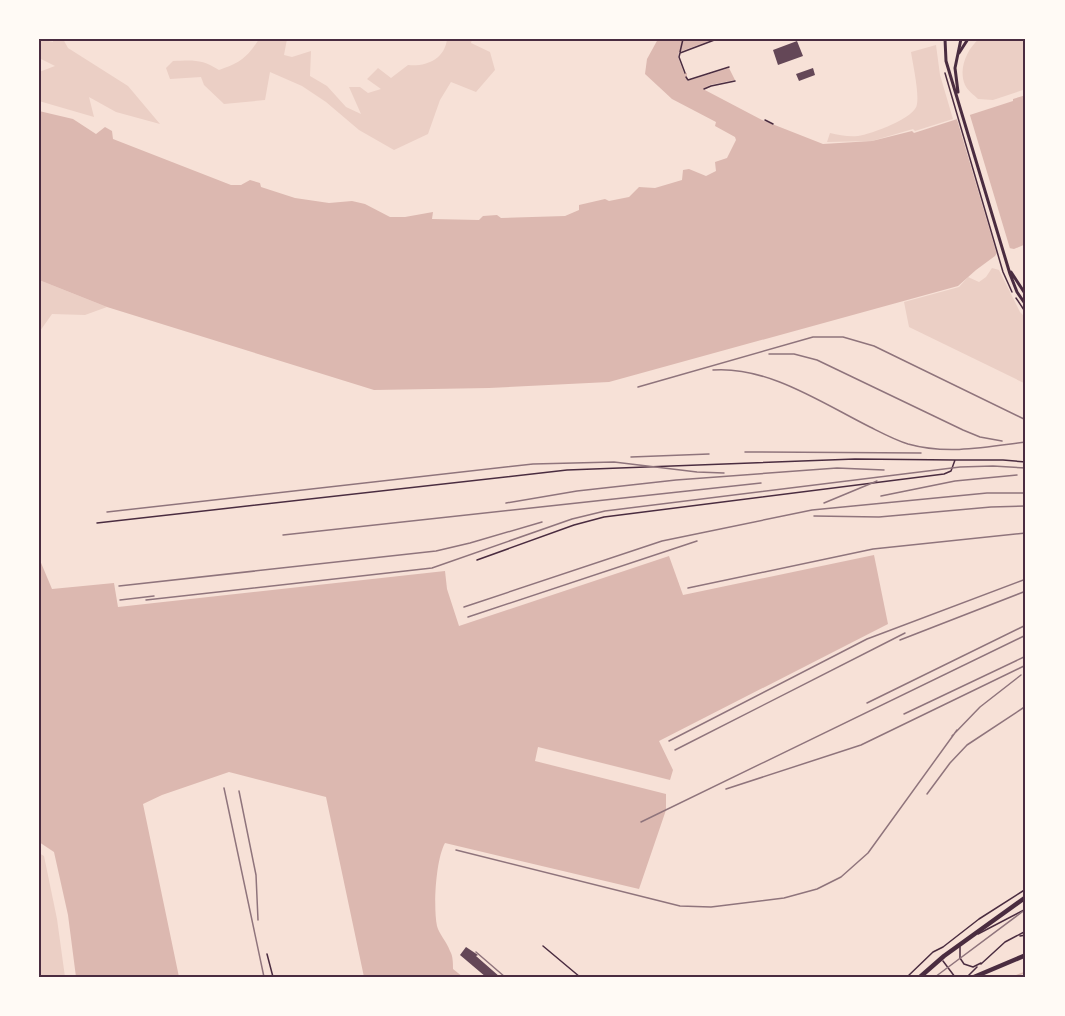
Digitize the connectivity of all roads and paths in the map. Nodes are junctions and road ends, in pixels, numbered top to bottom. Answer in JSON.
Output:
{"nodes":[{"id":1,"x":683,"y":39,"type":"edge"},
{"id":2,"x":717,"y":39,"type":"edge"},
{"id":3,"x":945,"y":39,"type":"edge"},
{"id":4,"x":961,"y":39,"type":"edge"},
{"id":5,"x":968,"y":39,"type":"edge"},
{"id":6,"x":680,"y":53,"type":"junction"},
{"id":7,"x":956,"y":60,"type":"junction"},
{"id":8,"x":729,"y":67,"type":"dead end"},
{"id":9,"x":685,"y":73,"type":"dead end"},
{"id":10,"x":687,"y":77,"type":"dead end"},
{"id":11,"x":735,"y":81,"type":"dead end"},
{"id":12,"x":704,"y":89,"type":"dead end"},
{"id":13,"x":962,"y":111,"type":"junction"},
{"id":14,"x":956,"y":112,"type":"dead end"},
{"id":15,"x":765,"y":120,"type":"dead end"},
{"id":16,"x":772,"y":124,"type":"dead end"},
{"id":17,"x":1001,"y":265,"type":"dead end"},
{"id":18,"x":1007,"y":265,"type":"junction"},
{"id":19,"x":1026,"y":295,"type":"edge"},
{"id":20,"x":1026,"y":305,"type":"edge"},
{"id":21,"x":955,"y":460,"type":"junction"},
{"id":22,"x":1026,"y":462,"type":"edge"},
{"id":23,"x":97,"y":523,"type":"dead end"},
{"id":24,"x":477,"y":560,"type":"dead end"},
{"id":25,"x":1026,"y":889,"type":"edge"},
{"id":26,"x":1026,"y":897,"type":"edge"},
{"id":27,"x":1026,"y":909,"type":"edge"},
{"id":28,"x":1026,"y":933,"type":"edge"},
{"id":29,"x":1013,"y":937,"type":"junction"},
{"id":30,"x":961,"y":943,"type":"junction"},
{"id":31,"x":543,"y":946,"type":"dead end"},
{"id":32,"x":267,"y":954,"type":"dead end"},
{"id":33,"x":1026,"y":955,"type":"edge"},
{"id":34,"x":941,"y":958,"type":"junction"},
{"id":35,"x":981,"y":963,"type":"junction"},
{"id":36,"x":273,"y":977,"type":"edge"},
{"id":37,"x":580,"y":977,"type":"edge"},
{"id":38,"x":908,"y":977,"type":"edge"},
{"id":39,"x":920,"y":977,"type":"edge"},
{"id":40,"x":955,"y":977,"type":"edge"},
{"id":41,"x":967,"y":977,"type":"edge"},
{"id":42,"x":974,"y":977,"type":"edge"}],
"edges":[{"from":1,"to":6,"type":"path"},
{"from":2,"to":6,"type":"path"},
{"from":3,"to":13,"type":"street"},
{"from":4,"to":7,"type":"street"},
{"from":5,"to":7,"type":"street"},
{"from":6,"to":9,"type":"path"},
{"from":7,"to":13,"type":"street"},
{"from":8,"to":10,"type":"path"},
{"from":11,"to":12,"type":"path"},
{"from":13,"to":18,"type":"street"},
{"from":14,"to":17,"type":"path"},
{"from":15,"to":16,"type":"path"},
{"from":18,"to":19,"type":"street"},
{"from":18,"to":20,"type":"street"},
{"from":21,"to":22,"type":"lane"},
{"from":21,"to":23,"type":"lane"},
{"from":21,"to":24,"type":"lane"},
{"from":25,"to":38,"type":"path"},
{"from":26,"to":30,"type":"main road"},
{"from":27,"to":30,"type":"lane"},
{"from":28,"to":29,"type":"lane"},
{"from":28,"to":29,"type":"lane"},
{"from":29,"to":35,"type":"lane"},
{"from":30,"to":34,"type":"main road"},
{"from":30,"to":35,"type":"lane"},
{"from":31,"to":37,"type":"lane"},
{"from":32,"to":36,"type":"lane"},
{"from":33,"to":42,"type":"main road"},
{"from":34,"to":39,"type":"main road"},
{"from":34,"to":40,"type":"lane"},
{"from":35,"to":41,"type":"lane"}]}
